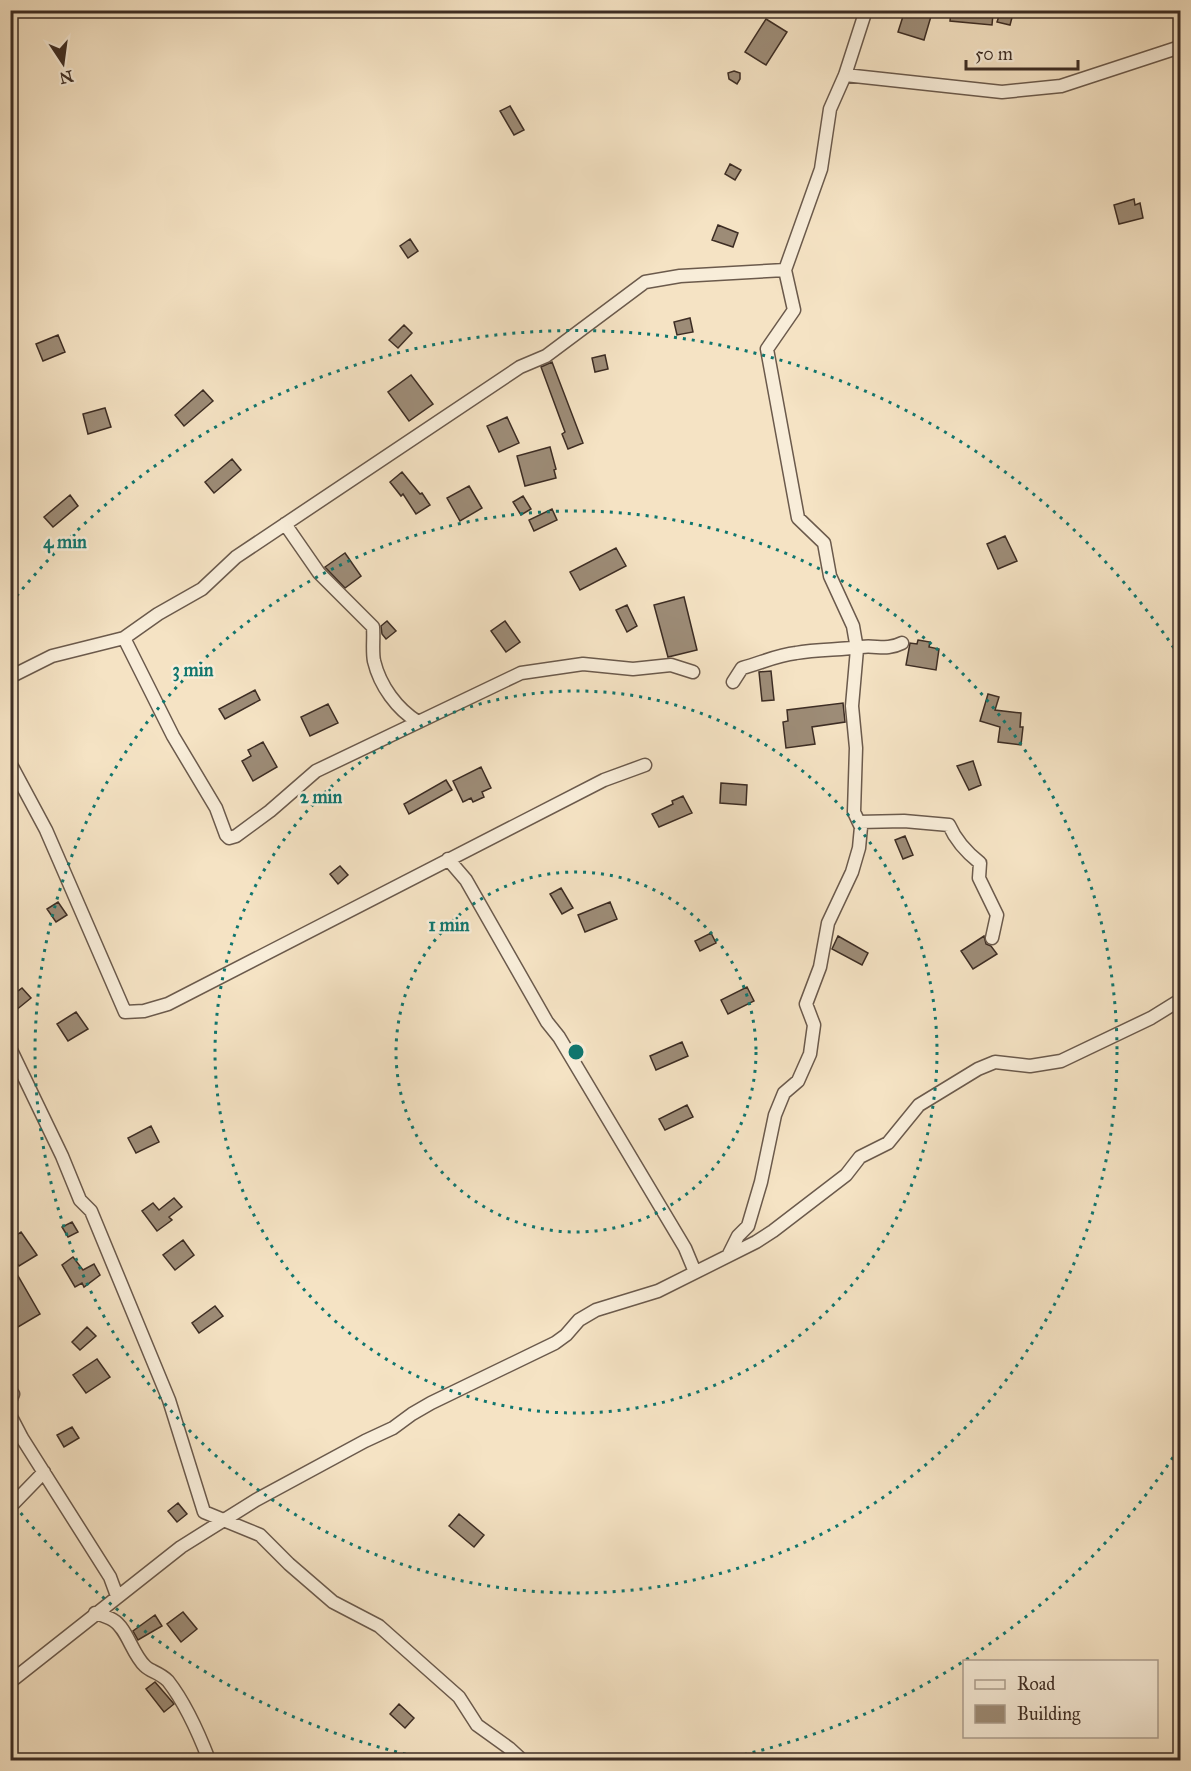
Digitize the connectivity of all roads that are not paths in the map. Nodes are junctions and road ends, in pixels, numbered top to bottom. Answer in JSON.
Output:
{"nodes":[{"id":1,"x":866,"y":10,"type":"edge"},
{"id":2,"x":1180,"y":47,"type":"edge"},
{"id":3,"x":845,"y":75,"type":"junction"},
{"id":4,"x":785,"y":270,"type":"junction"},
{"id":5,"x":285,"y":524,"type":"junction"},
{"id":6,"x":124,"y":638,"type":"junction"},
{"id":7,"x":902,"y":643,"type":"dead end"},
{"id":8,"x":857,"y":649,"type":"junction"},
{"id":9,"x":693,"y":672,"type":"dead end"},
{"id":10,"x":10,"y":677,"type":"edge"},
{"id":11,"x":733,"y":682,"type":"dead end"},
{"id":12,"x":418,"y":722,"type":"junction"},
{"id":13,"x":10,"y":763,"type":"edge"},
{"id":14,"x":645,"y":765,"type":"dead end"},
{"id":15,"x":859,"y":822,"type":"junction"},
{"id":16,"x":448,"y":859,"type":"junction"},
{"id":17,"x":992,"y":938,"type":"dead end"},
{"id":18,"x":1180,"y":1000,"type":"edge"},
{"id":19,"x":10,"y":1048,"type":"edge"},
{"id":20,"x":729,"y":1254,"type":"junction"},
{"id":21,"x":695,"y":1272,"type":"junction"},
{"id":22,"x":10,"y":1415,"type":"edge"},
{"id":23,"x":44,"y":1472,"type":"junction"},
{"id":24,"x":10,"y":1507,"type":"edge"},
{"id":25,"x":224,"y":1520,"type":"junction"},
{"id":26,"x":117,"y":1596,"type":"junction"},
{"id":27,"x":95,"y":1613,"type":"junction"},
{"id":28,"x":10,"y":1682,"type":"edge"},
{"id":29,"x":209,"y":1761,"type":"edge"},
{"id":30,"x":522,"y":1761,"type":"edge"}],
"edges":[{"from":1,"to":3,"type":"street"},
{"from":2,"to":3,"type":"street"},
{"from":3,"to":4,"type":"street"},
{"from":4,"to":5,"type":"street"},
{"from":4,"to":8,"type":"street"},
{"from":5,"to":6,"type":"street"},
{"from":5,"to":12,"type":"street"},
{"from":6,"to":10,"type":"street"},
{"from":6,"to":12,"type":"street"},
{"from":7,"to":8,"type":"street"},
{"from":8,"to":11,"type":"street"},
{"from":8,"to":15,"type":"street"},
{"from":9,"to":12,"type":"street"},
{"from":13,"to":16,"type":"street"},
{"from":14,"to":16,"type":"street"},
{"from":15,"to":17,"type":"street"},
{"from":15,"to":20,"type":"street"},
{"from":16,"to":21,"type":"street"},
{"from":18,"to":20,"type":"street"},
{"from":19,"to":25,"type":"street"},
{"from":20,"to":21,"type":"street"},
{"from":21,"to":25,"type":"street"},
{"from":22,"to":23,"type":"street"},
{"from":23,"to":24,"type":"street"},
{"from":23,"to":26,"type":"street"},
{"from":25,"to":26,"type":"street"},
{"from":25,"to":30,"type":"street"},
{"from":26,"to":27,"type":"street"},
{"from":27,"to":28,"type":"street"},
{"from":27,"to":29,"type":"street"}]}
